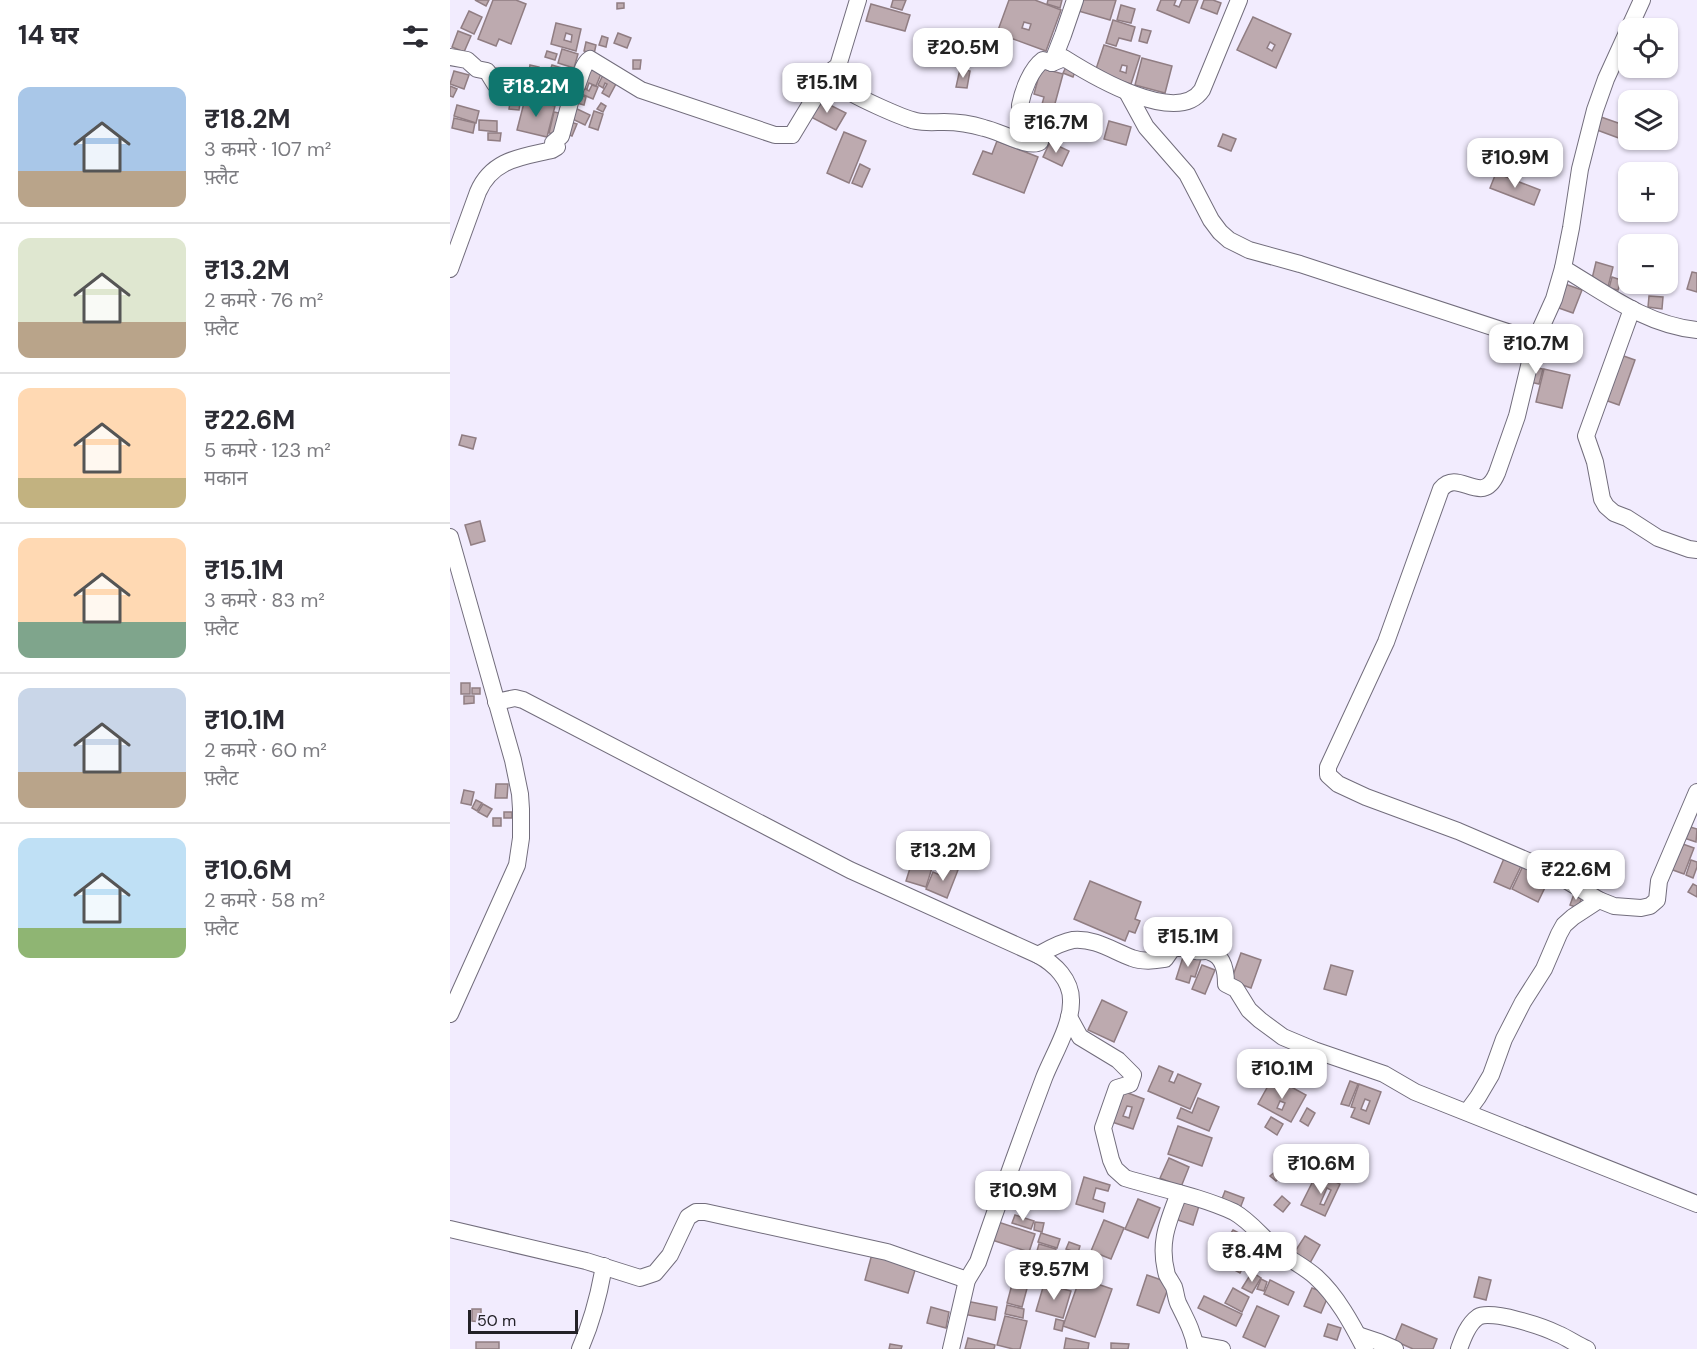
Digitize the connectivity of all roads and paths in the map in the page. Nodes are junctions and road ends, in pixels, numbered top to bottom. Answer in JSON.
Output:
{"nodes":[{"id":1,"x":858,"y":0,"type":"edge"},
{"id":2,"x":1075,"y":0,"type":"edge"},
{"id":3,"x":1239,"y":0,"type":"edge"},
{"id":4,"x":1642,"y":0,"type":"edge"},
{"id":5,"x":450,"y":57,"type":"edge"},
{"id":6,"x":1052,"y":63,"type":"junction"},
{"id":7,"x":830,"y":72,"type":"junction"},
{"id":8,"x":572,"y":94,"type":"junction"},
{"id":9,"x":1128,"y":94,"type":"junction"},
{"id":10,"x":1563,"y":268,"type":"junction"},
{"id":11,"x":450,"y":269,"type":"edge"},
{"id":12,"x":1632,"y":309,"type":"junction"},
{"id":13,"x":1697,"y":330,"type":"edge"},
{"id":14,"x":1535,"y":341,"type":"junction"},
{"id":15,"x":450,"y":537,"type":"edge"},
{"id":16,"x":1697,"y":550,"type":"edge"},
{"id":17,"x":504,"y":700,"type":"junction"},
{"id":18,"x":1697,"y":792,"type":"edge"},
{"id":19,"x":1599,"y":900,"type":"junction"},
{"id":20,"x":1038,"y":955,"type":"junction"},
{"id":21,"x":450,"y":1014,"type":"edge"},
{"id":22,"x":1069,"y":1017,"type":"junction"},
{"id":23,"x":1467,"y":1112,"type":"junction"},
{"id":24,"x":1179,"y":1192,"type":"junction"},
{"id":25,"x":1697,"y":1204,"type":"edge"},
{"id":26,"x":450,"y":1229,"type":"edge"},
{"id":27,"x":604,"y":1266,"type":"junction"},
{"id":28,"x":967,"y":1281,"type":"junction"},
{"id":29,"x":1361,"y":1342,"type":"edge"},
{"id":30,"x":1196,"y":1346,"type":"edge"},
{"id":31,"x":580,"y":1349,"type":"edge"},
{"id":32,"x":951,"y":1349,"type":"edge"},
{"id":33,"x":1222,"y":1349,"type":"edge"},
{"id":34,"x":1395,"y":1349,"type":"edge"},
{"id":35,"x":1460,"y":1349,"type":"edge"},
{"id":36,"x":1587,"y":1349,"type":"edge"}],
"edges":[{"from":1,"to":7,"type":"street"},
{"from":2,"to":6,"type":"street"},
{"from":3,"to":9,"type":"street"},
{"from":4,"to":10,"type":"street"},
{"from":5,"to":8,"type":"street"},
{"from":6,"to":7,"type":"street"},
{"from":6,"to":9,"type":"street"},
{"from":7,"to":8,"type":"street"},
{"from":8,"to":11,"type":"street"},
{"from":9,"to":14,"type":"street"},
{"from":10,"to":12,"type":"street"},
{"from":10,"to":14,"type":"street"},
{"from":12,"to":13,"type":"street"},
{"from":12,"to":16,"type":"street"},
{"from":14,"to":19,"type":"street"},
{"from":15,"to":17,"type":"street"},
{"from":17,"to":20,"type":"street"},
{"from":17,"to":21,"type":"street"},
{"from":18,"to":19,"type":"street"},
{"from":19,"to":23,"type":"street"},
{"from":20,"to":22,"type":"street"},
{"from":20,"to":23,"type":"street"},
{"from":22,"to":24,"type":"street"},
{"from":22,"to":28,"type":"street"},
{"from":23,"to":25,"type":"street"},
{"from":24,"to":29,"type":"street"},
{"from":24,"to":30,"type":"street"},
{"from":26,"to":27,"type":"street"},
{"from":27,"to":28,"type":"street"},
{"from":27,"to":31,"type":"street"},
{"from":28,"to":32,"type":"street"},
{"from":29,"to":34,"type":"street"},
{"from":30,"to":33,"type":"street"},
{"from":35,"to":36,"type":"street"}]}
